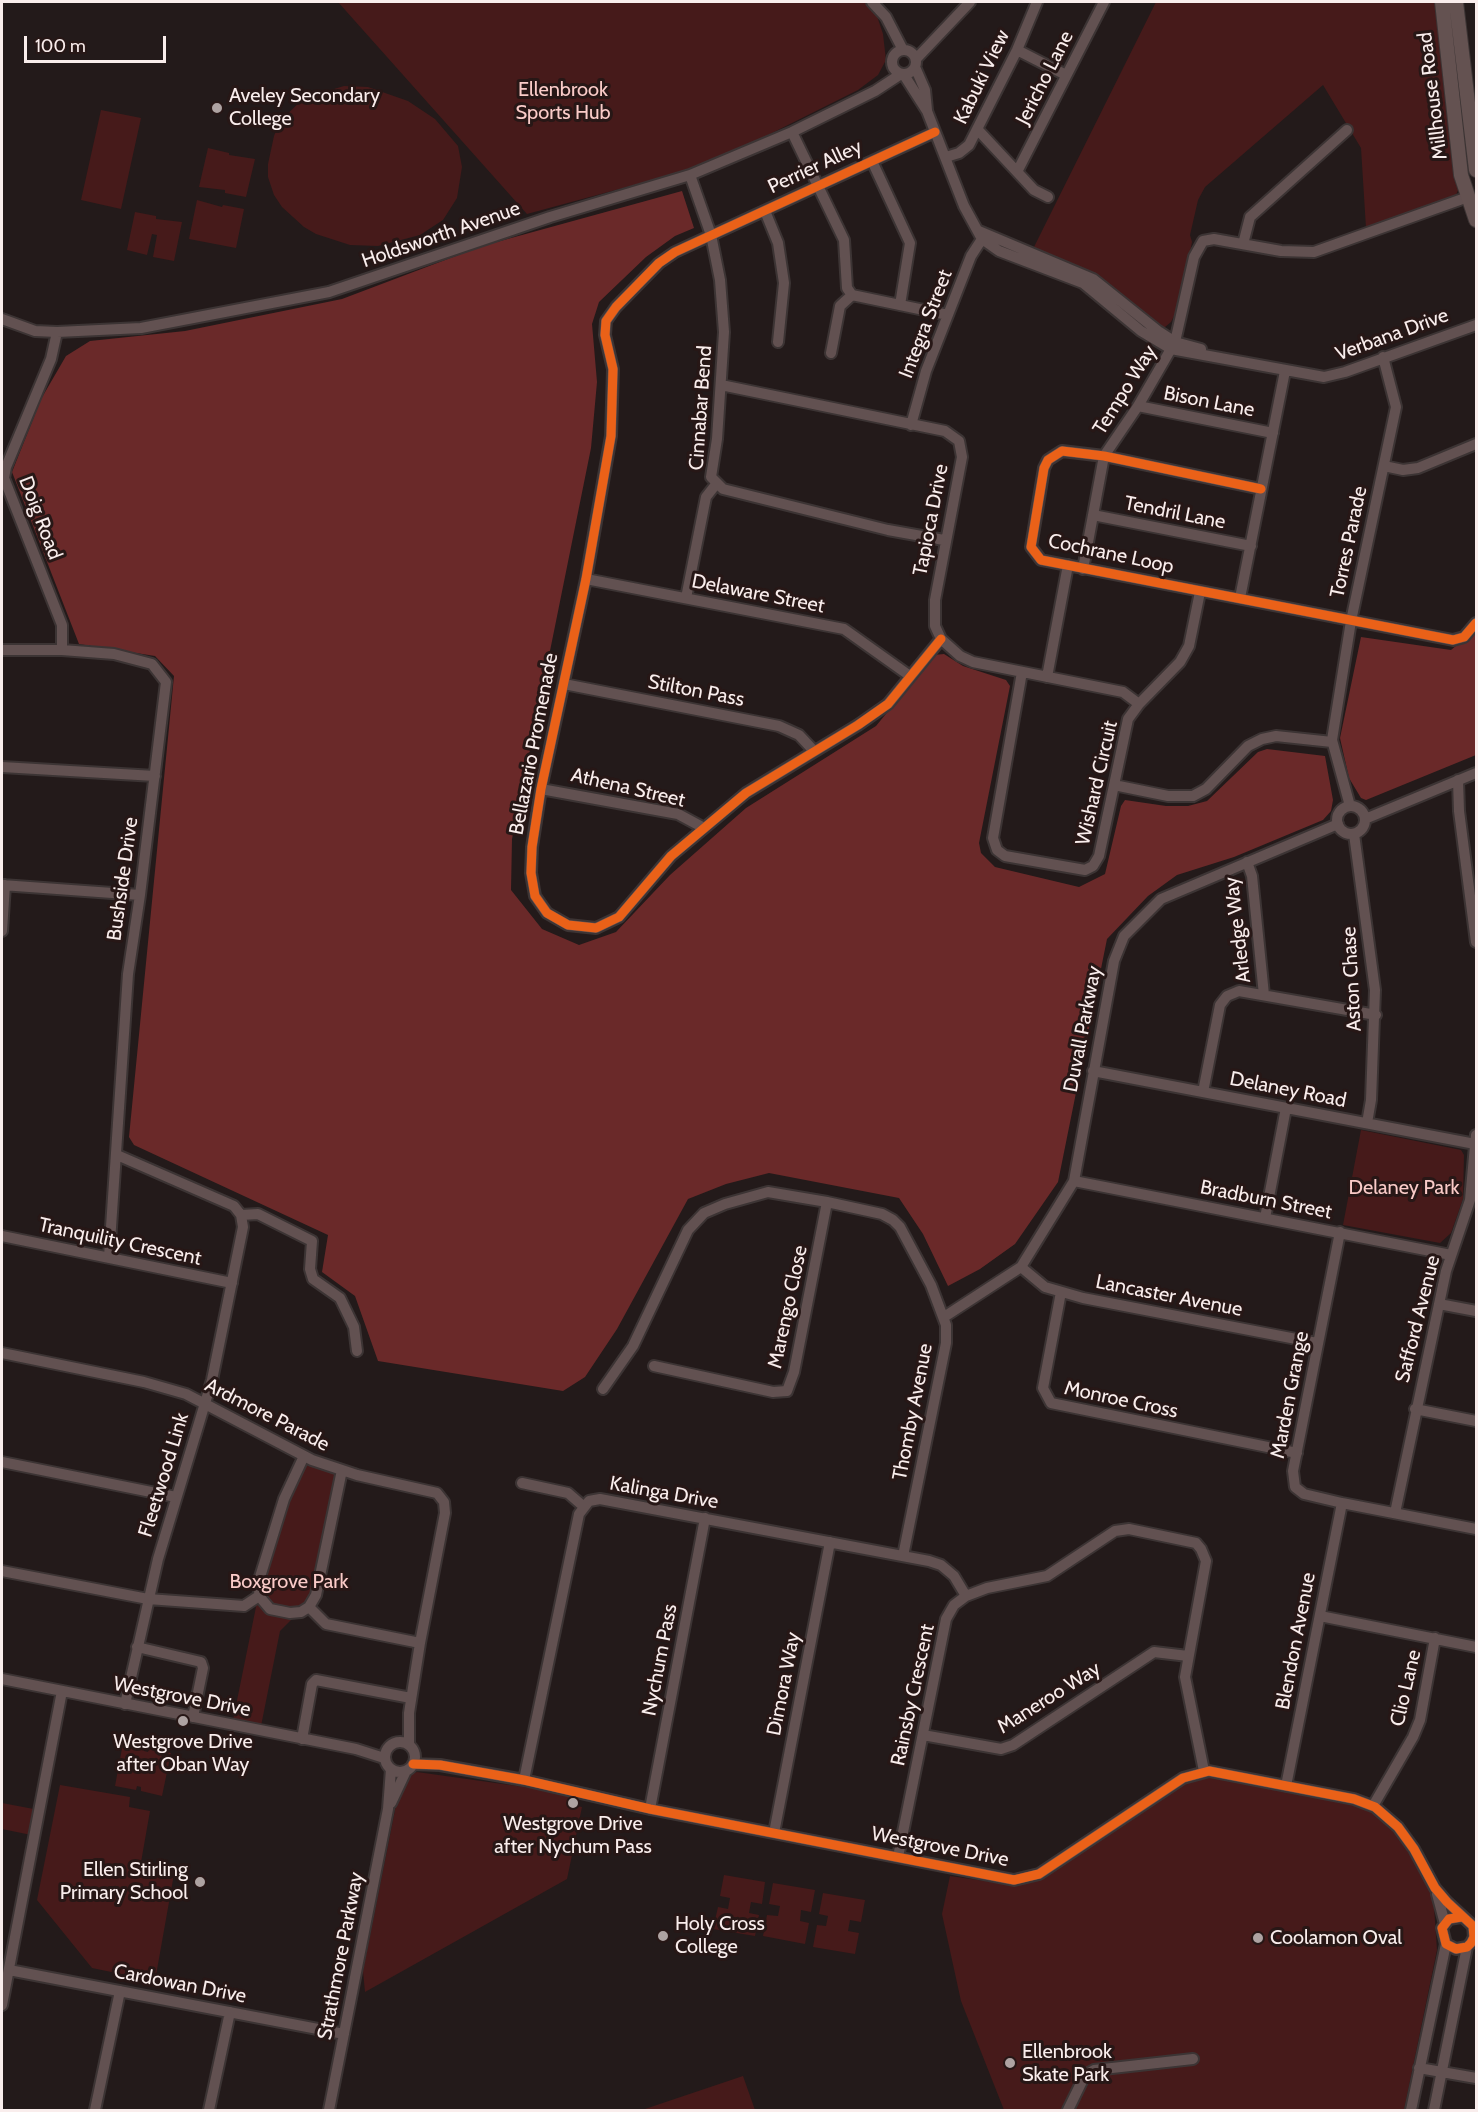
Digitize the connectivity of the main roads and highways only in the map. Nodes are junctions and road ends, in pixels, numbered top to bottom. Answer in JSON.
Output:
{"nodes":[{"id":1,"x":1442,"y":2,"type":"edge"},
{"id":2,"x":1456,"y":2,"type":"edge"},
{"id":3,"x":1472,"y":98,"type":"edge"},
{"id":4,"x":1476,"y":170,"type":"edge"},
{"id":5,"x":1476,"y":220,"type":"edge"}],
"edges":[{"from":1,"to":5,"type":"main road","name":"Millhouse Road"},
{"from":2,"to":3,"type":"main road","name":"Millhouse Road"},
{"from":3,"to":4,"type":"main road","name":"Millhouse Road"}]}
